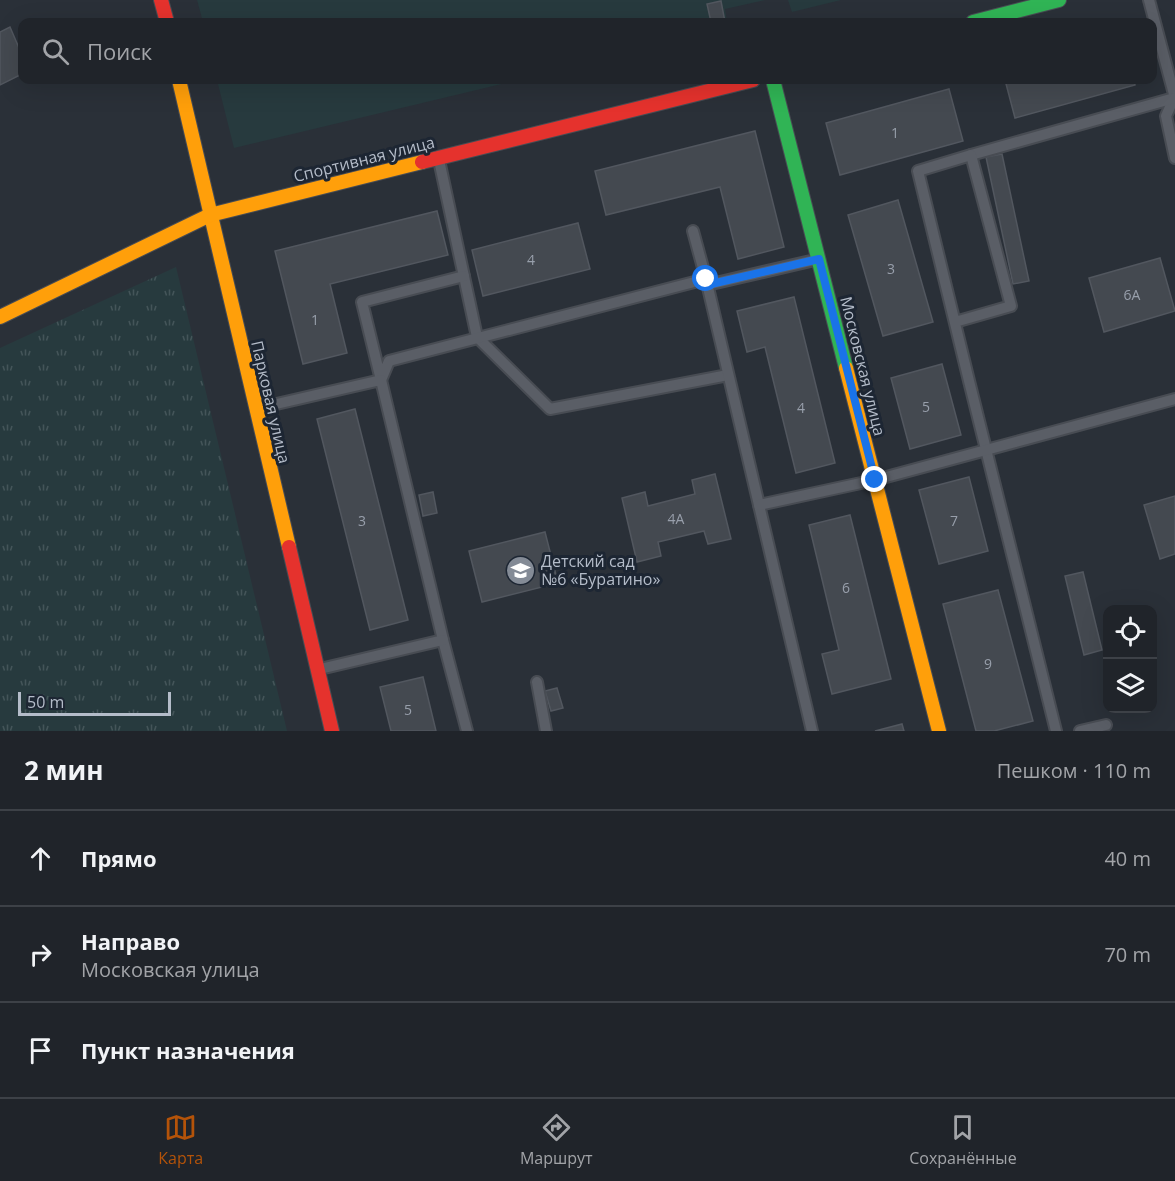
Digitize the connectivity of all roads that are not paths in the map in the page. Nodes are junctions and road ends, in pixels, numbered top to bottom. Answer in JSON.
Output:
{"nodes":[{"id":1,"x":162,"y":0,"type":"edge"},
{"id":2,"x":1059,"y":0,"type":"edge"},
{"id":3,"x":1149,"y":0,"type":"edge"},
{"id":4,"x":165,"y":18,"type":"edge"},
{"id":5,"x":989,"y":18,"type":"edge"},
{"id":6,"x":1154,"y":18,"type":"edge"},
{"id":7,"x":1157,"y":31,"type":"edge"},
{"id":8,"x":180,"y":84,"type":"edge"},
{"id":9,"x":737,"y":84,"type":"edge"},
{"id":10,"x":774,"y":84,"type":"edge"},
{"id":11,"x":1174,"y":98,"type":"edge"},
{"id":12,"x":971,"y":155,"type":"junction"},
{"id":13,"x":439,"y":158,"type":"junction"},
{"id":14,"x":1175,"y":158,"type":"edge"},
{"id":15,"x":210,"y":214,"type":"junction"},
{"id":16,"x":693,"y":231,"type":"dead end"},
{"id":17,"x":819,"y":259,"type":"junction"},
{"id":18,"x":464,"y":276,"type":"junction"},
{"id":19,"x":707,"y":282,"type":"junction"},
{"id":20,"x":0,"y":317,"type":"edge"},
{"id":21,"x":955,"y":322,"type":"junction"},
{"id":22,"x":477,"y":337,"type":"junction"},
{"id":23,"x":728,"y":375,"type":"junction"},
{"id":24,"x":381,"y":380,"type":"junction"},
{"id":25,"x":1175,"y":399,"type":"edge"},
{"id":26,"x":256,"y":409,"type":"junction"},
{"id":27,"x":985,"y":450,"type":"junction"},
{"id":28,"x":875,"y":480,"type":"junction"},
{"id":29,"x":759,"y":505,"type":"junction"},
{"id":30,"x":443,"y":640,"type":"junction"},
{"id":31,"x":318,"y":670,"type":"junction"},
{"id":32,"x":537,"y":682,"type":"dead end"},
{"id":33,"x":1106,"y":725,"type":"dead end"},
{"id":34,"x":332,"y":731,"type":"edge"},
{"id":35,"x":467,"y":731,"type":"edge"},
{"id":36,"x":546,"y":731,"type":"edge"},
{"id":37,"x":812,"y":731,"type":"edge"},
{"id":38,"x":939,"y":731,"type":"edge"},
{"id":39,"x":1056,"y":731,"type":"edge"},
{"id":40,"x":1080,"y":731,"type":"edge"}],
"edges":[{"from":1,"to":4,"type":"street"},
{"from":2,"to":5,"type":"street"},
{"from":3,"to":6,"type":"lane"},
{"from":7,"to":11,"type":"lane"},
{"from":8,"to":15,"type":"street","name":"Парковая улица"},
{"from":9,"to":13,"type":"street","name":"Спортивная улица"},
{"from":10,"to":17,"type":"street","name":"Московская улица"},
{"from":11,"to":12,"type":"lane"},
{"from":11,"to":14,"type":"lane"},
{"from":12,"to":21,"type":"lane"},
{"from":12,"to":21,"type":"lane"},
{"from":13,"to":15,"type":"street","name":"Спортивная улица"},
{"from":13,"to":18,"type":"lane"},
{"from":15,"to":20,"type":"street","name":"Спортивная улица"},
{"from":15,"to":26,"type":"street","name":"Парковая улица"},
{"from":16,"to":19,"type":"lane"},
{"from":17,"to":19,"type":"lane"},
{"from":17,"to":28,"type":"street","name":"Московская улица"},
{"from":18,"to":22,"type":"lane"},
{"from":18,"to":24,"type":"lane"},
{"from":19,"to":22,"type":"lane"},
{"from":19,"to":23,"type":"lane"},
{"from":21,"to":27,"type":"lane"},
{"from":22,"to":23,"type":"lane"},
{"from":22,"to":24,"type":"lane"},
{"from":23,"to":29,"type":"lane"},
{"from":24,"to":26,"type":"lane"},
{"from":24,"to":30,"type":"lane"},
{"from":25,"to":27,"type":"lane"},
{"from":26,"to":31,"type":"street","name":"Парковая улица"},
{"from":27,"to":28,"type":"lane"},
{"from":27,"to":39,"type":"lane"},
{"from":28,"to":29,"type":"lane"},
{"from":28,"to":38,"type":"street","name":"Московская улица"},
{"from":29,"to":37,"type":"lane"},
{"from":30,"to":31,"type":"lane"},
{"from":30,"to":35,"type":"lane"},
{"from":31,"to":34,"type":"street","name":"Парковая улица"},
{"from":32,"to":36,"type":"lane"},
{"from":33,"to":40,"type":"lane"}]}
